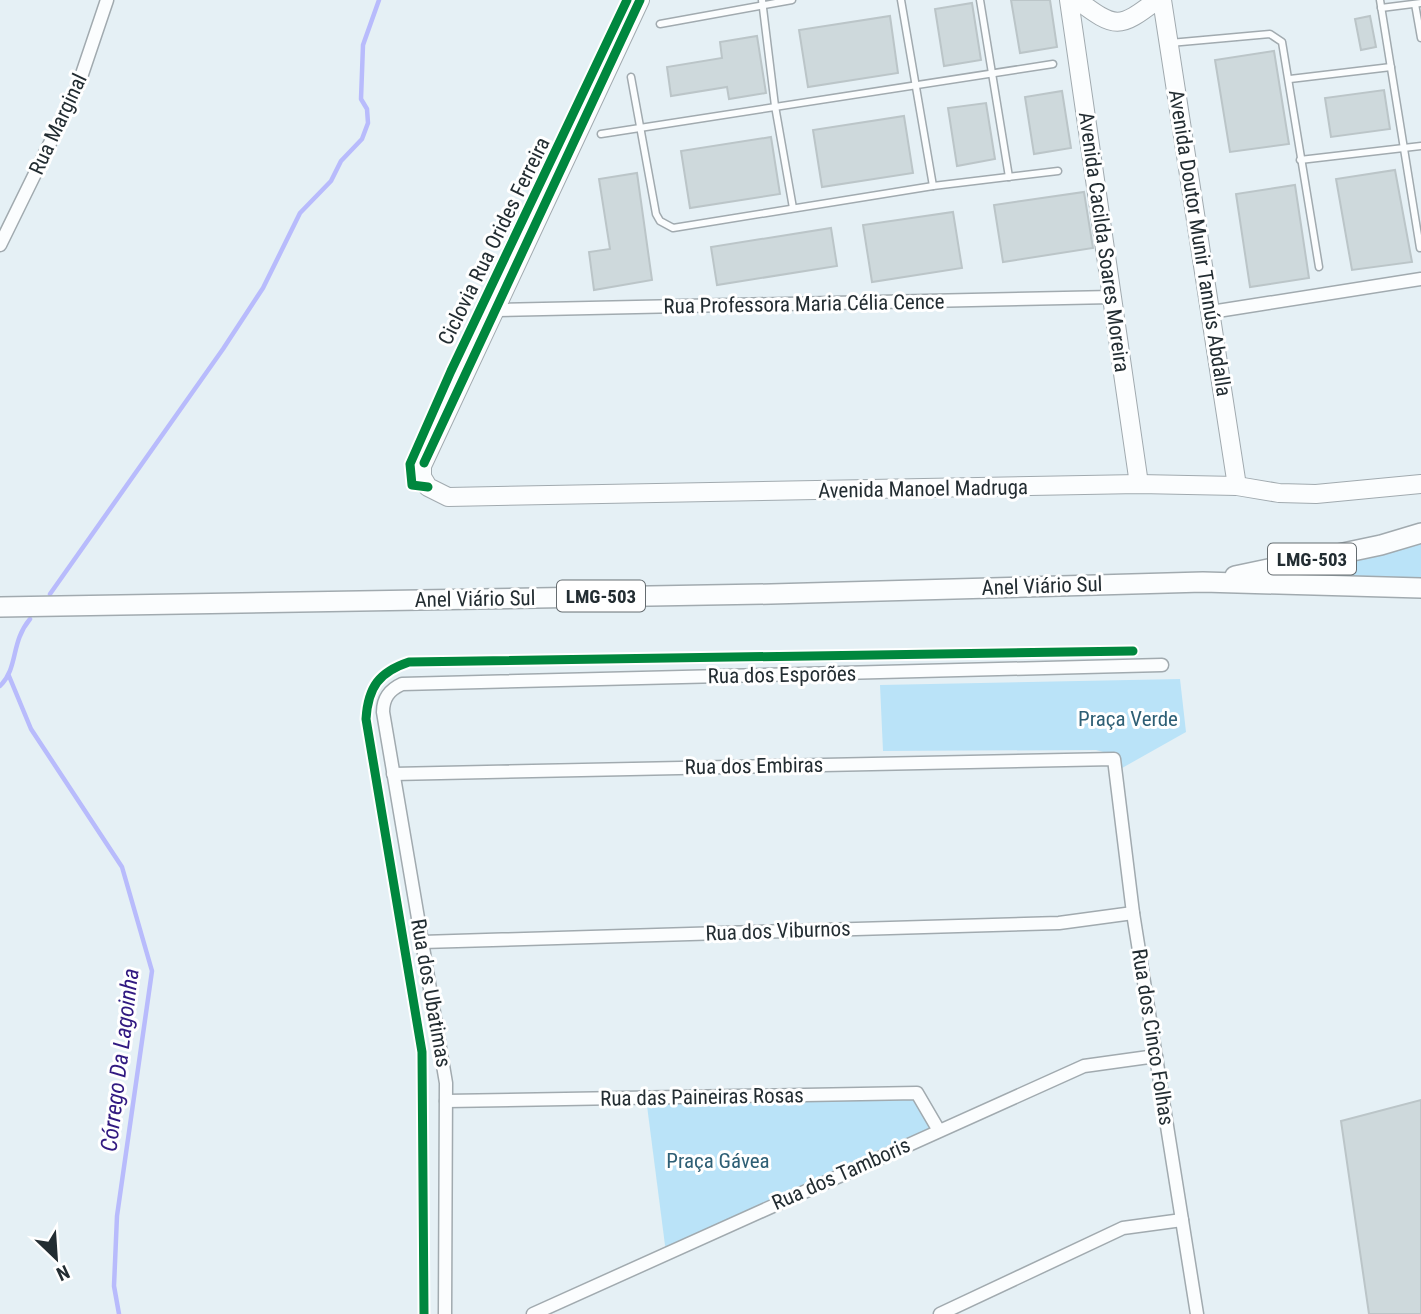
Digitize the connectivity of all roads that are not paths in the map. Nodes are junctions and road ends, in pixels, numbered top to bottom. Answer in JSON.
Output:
{"nodes":[{"id":1,"x":107,"y":0,"type":"edge"},
{"id":2,"x":640,"y":0,"type":"edge"},
{"id":3,"x":792,"y":0,"type":"edge"},
{"id":4,"x":901,"y":0,"type":"edge"},
{"id":5,"x":980,"y":0,"type":"edge"},
{"id":6,"x":1069,"y":0,"type":"edge"},
{"id":7,"x":1077,"y":0,"type":"edge"},
{"id":8,"x":1160,"y":0,"type":"edge"},
{"id":9,"x":762,"y":2,"type":"edge"},
{"id":10,"x":1418,"y":3,"type":"edge"},
{"id":11,"x":1380,"y":4,"type":"edge"},
{"id":12,"x":660,"y":24,"type":"dead end"},
{"id":13,"x":1421,"y":38,"type":"edge"},
{"id":14,"x":1169,"y":44,"type":"junction"},
{"id":15,"x":1053,"y":64,"type":"dead end"},
{"id":16,"x":1391,"y":67,"type":"junction"},
{"id":17,"x":992,"y":74,"type":"junction"},
{"id":18,"x":631,"y":77,"type":"dead end"},
{"id":19,"x":1290,"y":79,"type":"junction"},
{"id":20,"x":913,"y":85,"type":"junction"},
{"id":21,"x":775,"y":106,"type":"junction"},
{"id":22,"x":640,"y":126,"type":"junction"},
{"id":23,"x":601,"y":134,"type":"dead end"},
{"id":24,"x":1421,"y":146,"type":"edge"},
{"id":25,"x":1404,"y":148,"type":"junction"},
{"id":26,"x":1300,"y":160,"type":"junction"},
{"id":27,"x":1058,"y":171,"type":"dead end"},
{"id":28,"x":1009,"y":177,"type":"junction"},
{"id":29,"x":933,"y":186,"type":"junction"},
{"id":30,"x":793,"y":208,"type":"junction"},
{"id":31,"x":0,"y":245,"type":"edge"},
{"id":32,"x":1420,"y":248,"type":"edge"},
{"id":33,"x":1319,"y":267,"type":"dead end"},
{"id":34,"x":1421,"y":279,"type":"edge"},
{"id":35,"x":1112,"y":297,"type":"junction"},
{"id":36,"x":496,"y":310,"type":"junction"},
{"id":37,"x":1211,"y":312,"type":"junction"},
{"id":38,"x":1139,"y":484,"type":"junction"},
{"id":39,"x":1421,"y":484,"type":"edge"},
{"id":40,"x":1237,"y":486,"type":"junction"},
{"id":41,"x":1421,"y":533,"type":"edge"},
{"id":42,"x":1203,"y":582,"type":"junction"},
{"id":43,"x":1421,"y":587,"type":"edge"},
{"id":44,"x":0,"y":607,"type":"edge"},
{"id":45,"x":1162,"y":665,"type":"dead end"},
{"id":46,"x":402,"y":684,"type":"joint"},
{"id":47,"x":1114,"y":759,"type":"joint"},
{"id":48,"x":393,"y":774,"type":"junction"},
{"id":49,"x":1133,"y":912,"type":"junction"},
{"id":50,"x":422,"y":942,"type":"junction"},
{"id":51,"x":1156,"y":1056,"type":"junction"},
{"id":52,"x":446,"y":1101,"type":"junction"},
{"id":53,"x":938,"y":1129,"type":"junction"},
{"id":54,"x":1182,"y":1220,"type":"junction"},
{"id":55,"x":445,"y":1314,"type":"edge"},
{"id":56,"x":533,"y":1314,"type":"edge"},
{"id":57,"x":940,"y":1314,"type":"edge"},
{"id":58,"x":1197,"y":1314,"type":"edge"}],
"edges":[{"from":1,"to":31,"type":"street","name":"Rua Marginal"},
{"from":2,"to":36,"type":"street"},
{"from":3,"to":9,"type":"lane"},
{"from":4,"to":20,"type":"lane"},
{"from":5,"to":17,"type":"lane"},
{"from":6,"to":35,"type":"street","name":"Avenida Cacilda Soares Moreira"},
{"from":7,"to":8,"type":"street"},
{"from":8,"to":14,"type":"street","name":"Avenida Doutor Munir Tannús Abdalla"},
{"from":9,"to":12,"type":"lane"},
{"from":9,"to":21,"type":"lane"},
{"from":10,"to":11,"type":"lane"},
{"from":10,"to":13,"type":"lane"},
{"from":11,"to":16,"type":"lane"},
{"from":14,"to":19,"type":"lane"},
{"from":14,"to":37,"type":"street","name":"Avenida Doutor Munir Tannús Abdalla"},
{"from":15,"to":17,"type":"lane"},
{"from":16,"to":19,"type":"lane"},
{"from":16,"to":25,"type":"lane"},
{"from":17,"to":20,"type":"lane"},
{"from":17,"to":28,"type":"lane"},
{"from":18,"to":22,"type":"lane"},
{"from":19,"to":26,"type":"lane"},
{"from":20,"to":21,"type":"lane"},
{"from":20,"to":29,"type":"lane"},
{"from":21,"to":22,"type":"lane"},
{"from":21,"to":30,"type":"lane"},
{"from":22,"to":23,"type":"lane"},
{"from":22,"to":30,"type":"lane"},
{"from":24,"to":25,"type":"lane"},
{"from":25,"to":26,"type":"lane"},
{"from":25,"to":32,"type":"lane"},
{"from":26,"to":33,"type":"lane"},
{"from":27,"to":28,"type":"lane"},
{"from":28,"to":29,"type":"lane"},
{"from":29,"to":30,"type":"lane"},
{"from":34,"to":37,"type":"street"},
{"from":35,"to":36,"type":"street","name":"Rua Professora Maria Célia Cence"},
{"from":35,"to":38,"type":"street","name":"Avenida Cacilda Soares Moreira"},
{"from":36,"to":38,"type":"street","name":"Avenida Manoel Madruga"},
{"from":37,"to":40,"type":"street","name":"Avenida Doutor Munir Tannús Abdalla"},
{"from":38,"to":40,"type":"street","name":"Avenida Manoel Madruga"},
{"from":39,"to":40,"type":"street","name":"Avenida Manoel Madruga"},
{"from":41,"to":42,"type":"main road","name":"Anel Viário Sul","number":"LMG-503"},
{"from":42,"to":43,"type":"main road","name":"Anel Viário Sul","number":"LMG-503"},
{"from":42,"to":44,"type":"main road","name":"Anel Viário Sul","number":"LMG-503"},
{"from":45,"to":46,"type":"street","name":"Rua dos Esporões"},
{"from":46,"to":48,"type":"street","name":"Rua dos Ubatimas"},
{"from":47,"to":48,"type":"street","name":"Rua dos Embiras"},
{"from":47,"to":49,"type":"street","name":"Rua dos Cinco Folhas"},
{"from":48,"to":50,"type":"street","name":"Rua dos Ubatimas"},
{"from":49,"to":50,"type":"street","name":"Rua dos Viburnos"},
{"from":49,"to":51,"type":"street","name":"Rua dos Cinco Folhas"},
{"from":50,"to":52,"type":"street","name":"Rua dos Ubatimas"},
{"from":51,"to":53,"type":"street","name":"Rua dos Tamboris"},
{"from":51,"to":54,"type":"street","name":"Rua dos Cinco Folhas"},
{"from":52,"to":53,"type":"street","name":"Rua das Paineiras Rosas"},
{"from":52,"to":55,"type":"street","name":"Rua dos Ubatimas"},
{"from":53,"to":56,"type":"street","name":"Rua dos Tamboris"},
{"from":54,"to":57,"type":"street"},
{"from":54,"to":58,"type":"street","name":"Rua dos Cinco Folhas"}]}
